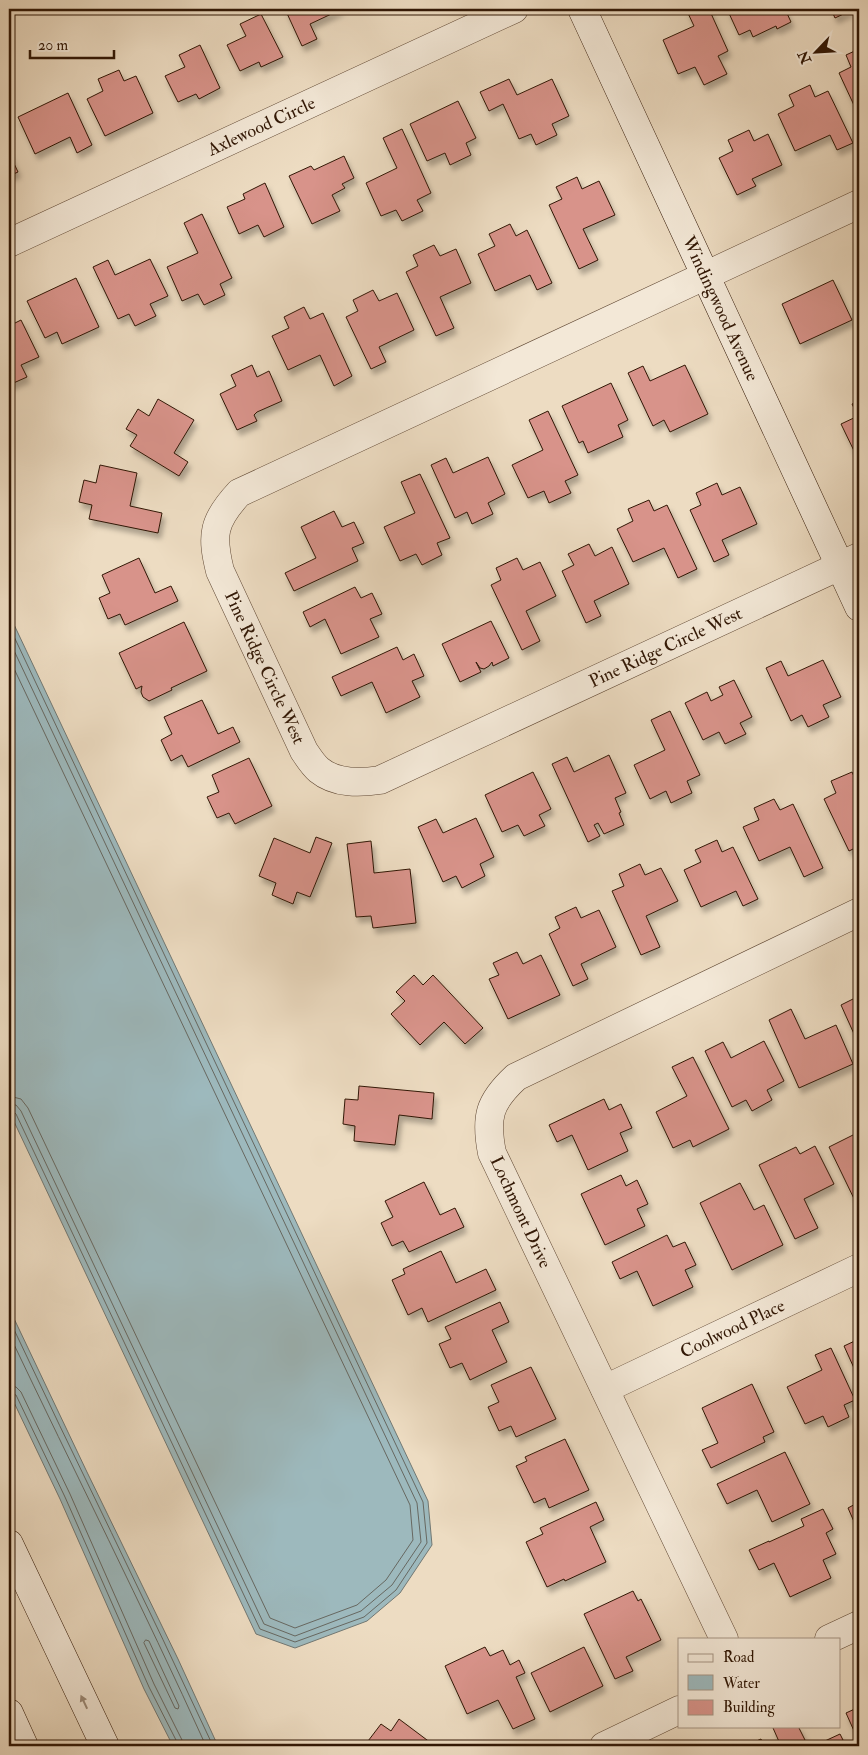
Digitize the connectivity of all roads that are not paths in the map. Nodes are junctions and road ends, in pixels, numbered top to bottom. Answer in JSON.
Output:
{"nodes":[{"id":1,"x":514,"y":9,"type":"edge"},
{"id":2,"x":582,"y":9,"type":"edge"},
{"id":3,"x":859,"y":204,"type":"edge"},
{"id":4,"x":9,"y":243,"type":"edge"},
{"id":5,"x":706,"y":274,"type":"junction"},
{"id":6,"x":849,"y":562,"type":"edge"},
{"id":7,"x":859,"y":608,"type":"edge"},
{"id":8,"x":859,"y":912,"type":"edge"},
{"id":9,"x":859,"y":1268,"type":"edge"},
{"id":10,"x":605,"y":1389,"type":"junction"},
{"id":11,"x":9,"y":1544,"type":"edge"},
{"id":12,"x":859,"y":1624,"type":"edge"},
{"id":13,"x":724,"y":1638,"type":"edge"},
{"id":14,"x":831,"y":1638,"type":"edge"},
{"id":15,"x":678,"y":1710,"type":"edge"},
{"id":16,"x":9,"y":1713,"type":"edge"},
{"id":17,"x":24,"y":1746,"type":"edge"},
{"id":18,"x":105,"y":1746,"type":"edge"},
{"id":19,"x":604,"y":1746,"type":"edge"}],
"edges":[{"from":1,"to":4,"type":"street","name":"Axlewood Circle"},
{"from":2,"to":5,"type":"street","name":"Windingwood Avenue"},
{"from":3,"to":5,"type":"street","name":"Pine Ridge Circle West"},
{"from":5,"to":6,"type":"street","name":"Windingwood Avenue"},
{"from":5,"to":6,"type":"street","name":"Pine Ridge Circle West"},
{"from":6,"to":7,"type":"street","name":"Windingwood Avenue"},
{"from":8,"to":10,"type":"street","name":"Lochmont Drive"},
{"from":9,"to":10,"type":"street","name":"Coolwood Place"},
{"from":10,"to":13,"type":"street","name":"Lochmont Drive"},
{"from":18,"to":11,"type":"street","one_way":true},
{"from":12,"to":14,"type":"street"},
{"from":15,"to":19,"type":"street"},
{"from":16,"to":17,"type":"street"}]}
